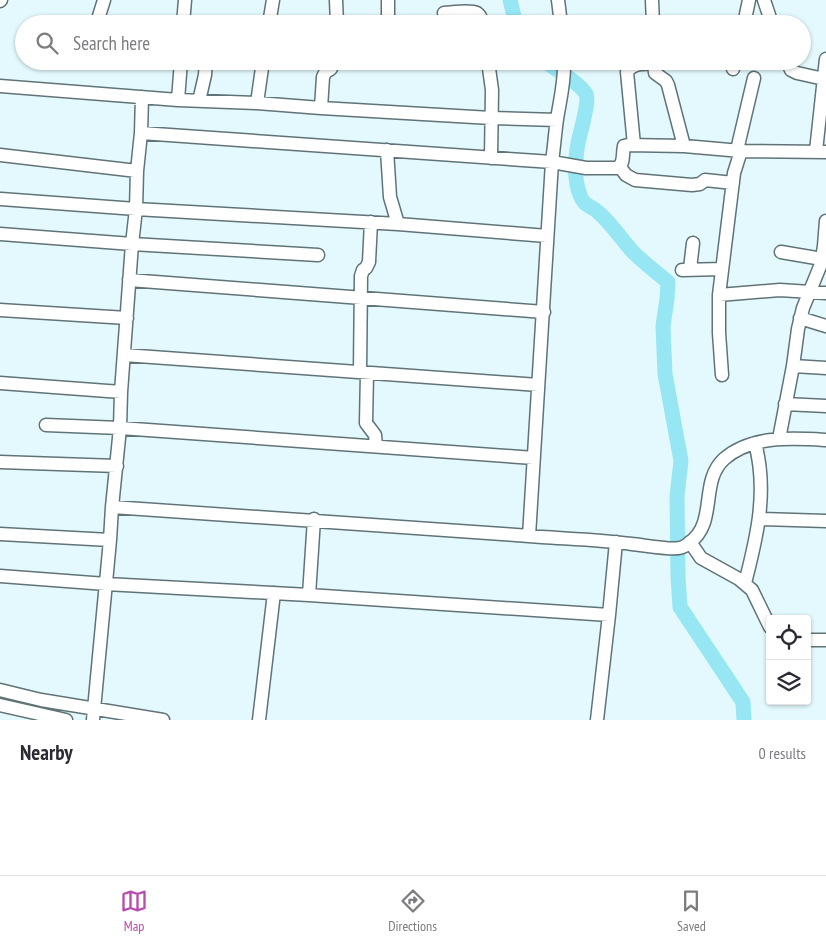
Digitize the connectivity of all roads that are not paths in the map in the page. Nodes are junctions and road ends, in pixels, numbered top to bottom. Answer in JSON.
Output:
{"nodes":[{"id":1,"x":104,"y":0,"type":"edge"},
{"id":2,"x":185,"y":0,"type":"edge"},
{"id":3,"x":273,"y":0,"type":"edge"},
{"id":4,"x":336,"y":0,"type":"edge"},
{"id":5,"x":388,"y":0,"type":"edge"},
{"id":6,"x":558,"y":0,"type":"edge"},
{"id":7,"x":652,"y":0,"type":"edge"},
{"id":8,"x":749,"y":0,"type":"edge"},
{"id":9,"x":764,"y":0,"type":"edge"},
{"id":10,"x":444,"y":12,"type":"dead end"},
{"id":11,"x":99,"y":15,"type":"edge"},
{"id":12,"x":184,"y":15,"type":"edge"},
{"id":13,"x":270,"y":15,"type":"edge"},
{"id":14,"x":337,"y":15,"type":"edge"},
{"id":15,"x":388,"y":15,"type":"edge"},
{"id":16,"x":479,"y":15,"type":"edge"},
{"id":17,"x":560,"y":15,"type":"edge"},
{"id":18,"x":653,"y":15,"type":"edge"},
{"id":19,"x":746,"y":15,"type":"edge"},
{"id":20,"x":769,"y":15,"type":"edge"},
{"id":21,"x":826,"y":59,"type":"edge"},
{"id":22,"x":180,"y":70,"type":"edge"},
{"id":23,"x":205,"y":70,"type":"edge"},
{"id":24,"x":262,"y":70,"type":"edge"},
{"id":25,"x":330,"y":70,"type":"edge"},
{"id":26,"x":489,"y":70,"type":"edge"},
{"id":27,"x":629,"y":70,"type":"edge"},
{"id":28,"x":655,"y":70,"type":"edge"},
{"id":29,"x":792,"y":70,"type":"edge"},
{"id":30,"x":564,"y":72,"type":"edge"},
{"id":31,"x":754,"y":78,"type":"dead end"},
{"id":32,"x":824,"y":79,"type":"junction"},
{"id":33,"x":0,"y":86,"type":"edge"},
{"id":34,"x":142,"y":97,"type":"junction"},
{"id":35,"x":178,"y":100,"type":"junction"},
{"id":36,"x":199,"y":101,"type":"junction"},
{"id":37,"x":257,"y":103,"type":"junction"},
{"id":38,"x":321,"y":108,"type":"junction"},
{"id":39,"x":491,"y":118,"type":"junction"},
{"id":40,"x":557,"y":120,"type":"junction"},
{"id":41,"x":141,"y":133,"type":"junction"},
{"id":42,"x":634,"y":144,"type":"junction"},
{"id":43,"x":684,"y":146,"type":"junction"},
{"id":44,"x":387,"y":150,"type":"junction"},
{"id":45,"x":739,"y":150,"type":"junction"},
{"id":46,"x":821,"y":151,"type":"edge"},
{"id":47,"x":0,"y":155,"type":"edge"},
{"id":48,"x":492,"y":158,"type":"junction"},
{"id":49,"x":552,"y":162,"type":"junction"},
{"id":50,"x":620,"y":167,"type":"junction"},
{"id":51,"x":137,"y":171,"type":"junction"},
{"id":52,"x":733,"y":183,"type":"junction"},
{"id":53,"x":1,"y":199,"type":"edge"},
{"id":54,"x":136,"y":209,"type":"junction"},
{"id":55,"x":826,"y":221,"type":"edge"},
{"id":56,"x":372,"y":222,"type":"junction"},
{"id":57,"x":398,"y":224,"type":"junction"},
{"id":58,"x":0,"y":234,"type":"edge"},
{"id":59,"x":547,"y":236,"type":"junction"},
{"id":60,"x":693,"y":243,"type":"dead end"},
{"id":61,"x":132,"y":244,"type":"junction"},
{"id":62,"x":781,"y":252,"type":"dead end"},
{"id":63,"x":318,"y":256,"type":"dead end"},
{"id":64,"x":822,"y":259,"type":"junction"},
{"id":65,"x":722,"y":269,"type":"junction"},
{"id":66,"x":129,"y":280,"type":"junction"},
{"id":67,"x":810,"y":292,"type":"junction"},
{"id":68,"x":826,"y":293,"type":"edge"},
{"id":69,"x":719,"y":295,"type":"junction"},
{"id":70,"x":361,"y":298,"type":"junction"},
{"id":71,"x":0,"y":310,"type":"edge"},
{"id":72,"x":544,"y":312,"type":"junction"},
{"id":73,"x":127,"y":318,"type":"junction"},
{"id":74,"x":800,"y":318,"type":"junction"},
{"id":75,"x":826,"y":326,"type":"edge"},
{"id":76,"x":124,"y":355,"type":"junction"},
{"id":77,"x":792,"y":366,"type":"junction"},
{"id":78,"x":826,"y":368,"type":"edge"},
{"id":79,"x":363,"y":372,"type":"junction"},
{"id":80,"x":722,"y":375,"type":"dead end"},
{"id":81,"x":0,"y":383,"type":"edge"},
{"id":82,"x":538,"y":385,"type":"junction"},
{"id":83,"x":121,"y":392,"type":"junction"},
{"id":84,"x":785,"y":404,"type":"junction"},
{"id":85,"x":826,"y":406,"type":"edge"},
{"id":86,"x":46,"y":425,"type":"dead end"},
{"id":87,"x":120,"y":428,"type":"junction"},
{"id":88,"x":779,"y":439,"type":"junction"},
{"id":89,"x":826,"y":440,"type":"edge"},
{"id":90,"x":755,"y":443,"type":"junction"},
{"id":91,"x":376,"y":446,"type":"junction"},
{"id":92,"x":534,"y":458,"type":"junction"},
{"id":93,"x":0,"y":462,"type":"edge"},
{"id":94,"x":117,"y":466,"type":"junction"},
{"id":95,"x":112,"y":507,"type":"junction"},
{"id":96,"x":314,"y":519,"type":"junction"},
{"id":97,"x":759,"y":519,"type":"junction"},
{"id":98,"x":826,"y":520,"type":"edge"},
{"id":99,"x":0,"y":534,"type":"edge"},
{"id":100,"x":530,"y":536,"type":"junction"},
{"id":101,"x":110,"y":540,"type":"junction"},
{"id":102,"x":616,"y":542,"type":"junction"},
{"id":103,"x":680,"y":546,"type":"junction"},
{"id":104,"x":0,"y":576,"type":"edge"},
{"id":105,"x":745,"y":583,"type":"junction"},
{"id":106,"x":106,"y":584,"type":"junction"},
{"id":107,"x":274,"y":593,"type":"junction"},
{"id":108,"x":309,"y":595,"type":"junction"},
{"id":109,"x":609,"y":614,"type":"junction"},
{"id":110,"x":766,"y":618,"type":"edge"},
{"id":111,"x":811,"y":640,"type":"edge"},
{"id":112,"x":826,"y":640,"type":"edge"},
{"id":113,"x":0,"y":690,"type":"edge"},
{"id":114,"x":0,"y":705,"type":"edge"},
{"id":115,"x":94,"y":714,"type":"edge"},
{"id":116,"x":66,"y":720,"type":"edge"},
{"id":117,"x":163,"y":720,"type":"edge"},
{"id":118,"x":259,"y":720,"type":"edge"},
{"id":119,"x":597,"y":720,"type":"edge"}],
"edges":[{"from":1,"to":11,"type":"street"},
{"from":2,"to":12,"type":"street"},
{"from":3,"to":13,"type":"street"},
{"from":4,"to":14,"type":"street"},
{"from":5,"to":15,"type":"street"},
{"from":6,"to":17,"type":"street"},
{"from":7,"to":18,"type":"street"},
{"from":8,"to":19,"type":"street"},
{"from":9,"to":20,"type":"street"},
{"from":10,"to":16,"type":"street"},
{"from":21,"to":32,"type":"street"},
{"from":22,"to":35,"type":"street"},
{"from":23,"to":36,"type":"street"},
{"from":24,"to":37,"type":"street"},
{"from":25,"to":38,"type":"street"},
{"from":26,"to":39,"type":"street"},
{"from":27,"to":42,"type":"street"},
{"from":28,"to":43,"type":"street"},
{"from":29,"to":32,"type":"street"},
{"from":30,"to":40,"type":"street"},
{"from":31,"to":45,"type":"street"},
{"from":32,"to":46,"type":"street"},
{"from":33,"to":34,"type":"street"},
{"from":34,"to":35,"type":"street"},
{"from":34,"to":41,"type":"street"},
{"from":35,"to":36,"type":"street"},
{"from":36,"to":37,"type":"street"},
{"from":37,"to":38,"type":"street"},
{"from":38,"to":39,"type":"street"},
{"from":39,"to":40,"type":"street"},
{"from":39,"to":48,"type":"street"},
{"from":40,"to":49,"type":"street"},
{"from":41,"to":44,"type":"street"},
{"from":41,"to":51,"type":"street"},
{"from":42,"to":43,"type":"street"},
{"from":42,"to":50,"type":"street"},
{"from":43,"to":45,"type":"street"},
{"from":44,"to":48,"type":"street"},
{"from":44,"to":57,"type":"street"},
{"from":45,"to":46,"type":"street"},
{"from":45,"to":52,"type":"street"},
{"from":47,"to":51,"type":"street"},
{"from":48,"to":49,"type":"street"},
{"from":49,"to":50,"type":"street"},
{"from":49,"to":59,"type":"street"},
{"from":50,"to":52,"type":"street"},
{"from":51,"to":54,"type":"street"},
{"from":52,"to":65,"type":"street"},
{"from":53,"to":54,"type":"street"},
{"from":54,"to":56,"type":"street"},
{"from":54,"to":61,"type":"street"},
{"from":55,"to":64,"type":"street"},
{"from":56,"to":57,"type":"street"},
{"from":56,"to":70,"type":"street"},
{"from":57,"to":59,"type":"street"},
{"from":58,"to":61,"type":"street"},
{"from":59,"to":72,"type":"street"},
{"from":60,"to":65,"type":"street"},
{"from":61,"to":63,"type":"street"},
{"from":61,"to":66,"type":"street"},
{"from":62,"to":64,"type":"street"},
{"from":64,"to":67,"type":"street"},
{"from":65,"to":69,"type":"street"},
{"from":66,"to":70,"type":"street"},
{"from":66,"to":73,"type":"street"},
{"from":67,"to":68,"type":"street"},
{"from":67,"to":69,"type":"street"},
{"from":67,"to":74,"type":"street"},
{"from":69,"to":80,"type":"street"},
{"from":70,"to":72,"type":"street"},
{"from":70,"to":79,"type":"street"},
{"from":71,"to":73,"type":"street"},
{"from":72,"to":82,"type":"street"},
{"from":73,"to":76,"type":"street"},
{"from":74,"to":75,"type":"street"},
{"from":74,"to":77,"type":"street"},
{"from":76,"to":79,"type":"street"},
{"from":76,"to":83,"type":"street"},
{"from":77,"to":78,"type":"street"},
{"from":77,"to":84,"type":"street"},
{"from":79,"to":82,"type":"street"},
{"from":79,"to":91,"type":"street"},
{"from":81,"to":83,"type":"street"},
{"from":82,"to":92,"type":"street"},
{"from":83,"to":87,"type":"street"},
{"from":84,"to":85,"type":"street"},
{"from":84,"to":88,"type":"street"},
{"from":86,"to":87,"type":"street"},
{"from":87,"to":91,"type":"street"},
{"from":87,"to":94,"type":"street"},
{"from":88,"to":89,"type":"street"},
{"from":88,"to":90,"type":"street"},
{"from":90,"to":97,"type":"street"},
{"from":90,"to":103,"type":"street"},
{"from":91,"to":92,"type":"street"},
{"from":92,"to":100,"type":"street"},
{"from":93,"to":94,"type":"street"},
{"from":94,"to":95,"type":"street"},
{"from":95,"to":96,"type":"street"},
{"from":95,"to":101,"type":"street"},
{"from":96,"to":100,"type":"street"},
{"from":96,"to":108,"type":"street"},
{"from":97,"to":98,"type":"street"},
{"from":97,"to":105,"type":"street"},
{"from":99,"to":101,"type":"street"},
{"from":100,"to":102,"type":"street"},
{"from":101,"to":106,"type":"street"},
{"from":102,"to":103,"type":"street"},
{"from":102,"to":109,"type":"street"},
{"from":103,"to":105,"type":"street"},
{"from":104,"to":106,"type":"street"},
{"from":105,"to":110,"type":"street"},
{"from":106,"to":107,"type":"street"},
{"from":106,"to":115,"type":"street"},
{"from":107,"to":108,"type":"street"},
{"from":107,"to":118,"type":"street"},
{"from":108,"to":109,"type":"street"},
{"from":109,"to":119,"type":"street"},
{"from":111,"to":112,"type":"street"},
{"from":113,"to":115,"type":"street"},
{"from":114,"to":116,"type":"street"},
{"from":115,"to":117,"type":"street"}]}
